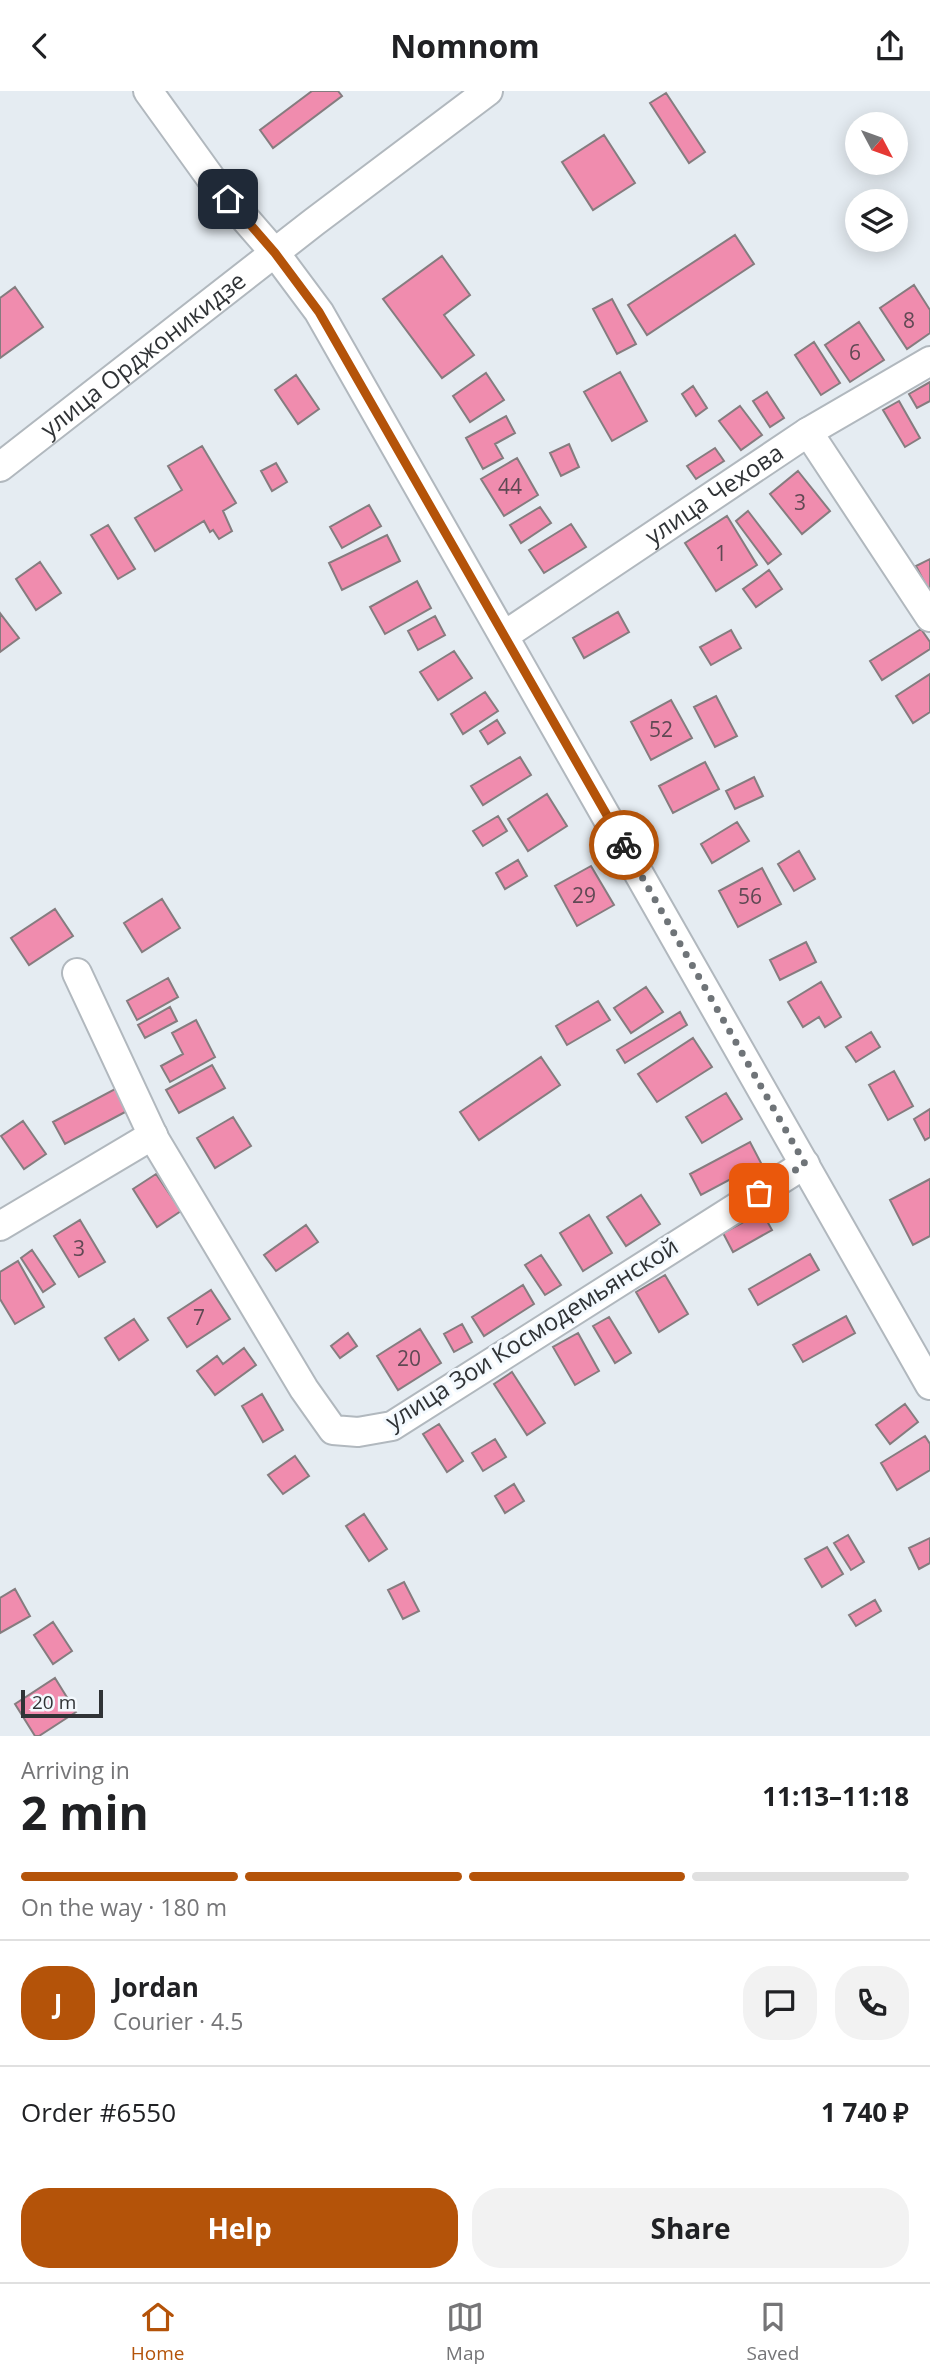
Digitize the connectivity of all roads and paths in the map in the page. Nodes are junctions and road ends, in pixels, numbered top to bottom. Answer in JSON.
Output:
{"nodes":[{"id":1,"x":148,"y":91,"type":"edge"},
{"id":2,"x":488,"y":91,"type":"edge"},
{"id":3,"x":275,"y":253,"type":"junction"},
{"id":4,"x":930,"y":362,"type":"edge"},
{"id":5,"x":808,"y":432,"type":"junction"},
{"id":6,"x":0,"y":467,"type":"edge"},
{"id":7,"x":930,"y":617,"type":"edge"},
{"id":8,"x":505,"y":635,"type":"junction"},
{"id":9,"x":77,"y":973,"type":"dead end"},
{"id":10,"x":153,"y":1135,"type":"junction"},
{"id":11,"x":805,"y":1164,"type":"junction"},
{"id":12,"x":0,"y":1226,"type":"edge"},
{"id":13,"x":930,"y":1385,"type":"edge"}],
"edges":[{"from":1,"to":3,"type":"street"},
{"from":2,"to":3,"type":"street","name":"улица Орджоникидзе"},
{"from":3,"to":6,"type":"street","name":"улица Орджоникидзе"},
{"from":3,"to":8,"type":"street"},
{"from":4,"to":5,"type":"street","name":"улица Чехова"},
{"from":5,"to":7,"type":"street"},
{"from":5,"to":8,"type":"street","name":"улица Чехова"},
{"from":8,"to":11,"type":"street"},
{"from":9,"to":10,"type":"street","name":"улица Зои Космодемьянской"},
{"from":10,"to":11,"type":"street","name":"улица Зои Космодемьянской"},
{"from":10,"to":12,"type":"street"},
{"from":11,"to":13,"type":"street"}]}
